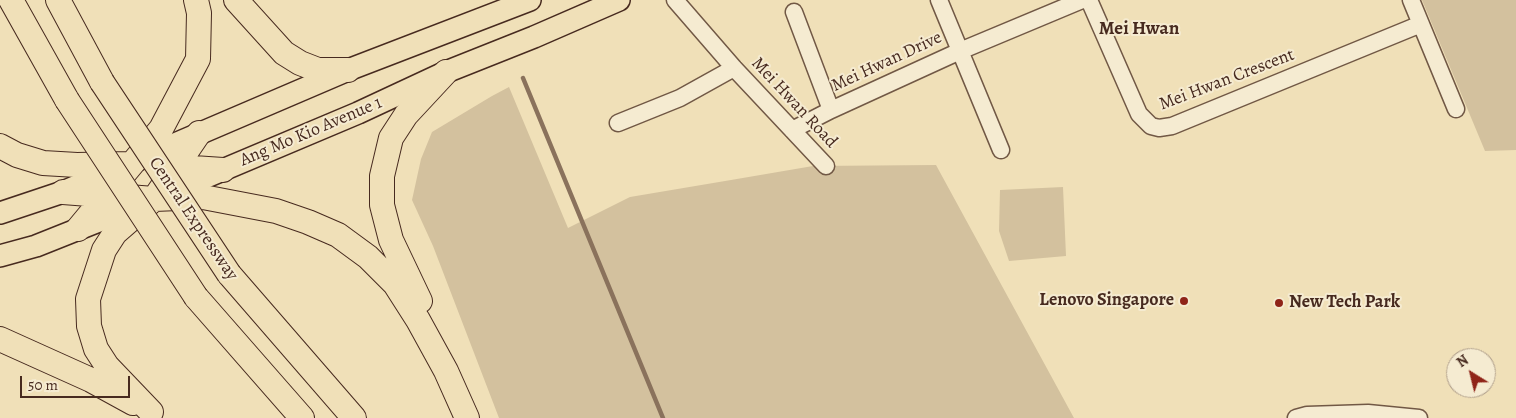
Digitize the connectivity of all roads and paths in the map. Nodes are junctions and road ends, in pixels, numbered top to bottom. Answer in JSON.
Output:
{"nodes":[{"id":1,"x":10,"y":0,"type":"edge"},
{"id":2,"x":58,"y":0,"type":"edge"},
{"id":3,"x":196,"y":0,"type":"edge"},
{"id":4,"x":236,"y":0,"type":"edge"},
{"id":5,"x":530,"y":0,"type":"edge"},
{"id":6,"x":619,"y":0,"type":"edge"},
{"id":7,"x":675,"y":0,"type":"edge"},
{"id":8,"x":939,"y":0,"type":"edge"},
{"id":9,"x":1082,"y":0,"type":"edge"},
{"id":10,"x":1089,"y":0,"type":"edge"},
{"id":11,"x":1411,"y":0,"type":"edge"},
{"id":12,"x":794,"y":12,"type":"dead end"},
{"id":13,"x":1421,"y":24,"type":"junction"},
{"id":14,"x":960,"y":51,"type":"junction"},
{"id":15,"x":734,"y":68,"type":"junction"},
{"id":16,"x":348,"y":70,"type":"junction"},
{"id":17,"x":446,"y":72,"type":"junction"},
{"id":18,"x":1456,"y":109,"type":"dead end"},
{"id":19,"x":830,"y":110,"type":"junction"},
{"id":20,"x":618,"y":123,"type":"dead end"},
{"id":21,"x":792,"y":130,"type":"junction"},
{"id":22,"x":199,"y":134,"type":"junction"},
{"id":23,"x":0,"y":146,"type":"edge"},
{"id":24,"x":1001,"y":150,"type":"dead end"},
{"id":25,"x":130,"y":164,"type":"junction"},
{"id":26,"x":826,"y":166,"type":"dead end"},
{"id":27,"x":176,"y":167,"type":"junction"},
{"id":28,"x":222,"y":170,"type":"junction"},
{"id":29,"x":63,"y":192,"type":"junction"},
{"id":30,"x":105,"y":195,"type":"junction"},
{"id":31,"x":154,"y":199,"type":"junction"},
{"id":32,"x":0,"y":213,"type":"edge"},
{"id":33,"x":78,"y":229,"type":"junction"},
{"id":34,"x":0,"y":256,"type":"edge"},
{"id":35,"x":0,"y":339,"type":"edge"},
{"id":36,"x":446,"y":371,"type":"junction"},
{"id":37,"x":156,"y":415,"type":"edge"},
{"id":38,"x":302,"y":418,"type":"edge"},
{"id":39,"x":354,"y":418,"type":"edge"},
{"id":40,"x":467,"y":418,"type":"edge"},
{"id":41,"x":1296,"y":418,"type":"edge"},
{"id":42,"x":1419,"y":418,"type":"edge"}],
"edges":[{"from":1,"to":38,"type":"highway","bridge":true},
{"from":2,"to":39,"type":"highway","name":"Central Expressway","bridge":true},
{"from":3,"to":25,"type":"highway"},
{"from":4,"to":16,"type":"highway"},
{"from":5,"to":16,"type":"main road"},
{"from":6,"to":17,"type":"main road","name":"Ang Mo Kio Avenue 1"},
{"from":7,"to":15,"type":"street","name":"Mei Hwan Road"},
{"from":8,"to":14,"type":"street","name":"Mei Hwan Drive"},
{"from":9,"to":14,"type":"street","name":"Mei Hwan Drive"},
{"from":10,"to":13,"type":"street","name":"Mei Hwan Crescent"},
{"from":11,"to":13,"type":"street"},
{"from":12,"to":19,"type":"street","name":"Mei Hwan Drive"},
{"from":13,"to":18,"type":"street"},
{"from":14,"to":19,"type":"street","name":"Mei Hwan Drive"},
{"from":14,"to":24,"type":"street","name":"Mei Hwan Drive"},
{"from":15,"to":20,"type":"street","name":"Mei Hwan Road"},
{"from":15,"to":21,"type":"street","name":"Mei Hwan Road"},
{"from":16,"to":22,"type":"main road"},
{"from":17,"to":28,"type":"main road","name":"Ang Mo Kio Avenue 1"},
{"from":17,"to":36,"type":"highway"},
{"from":19,"to":21,"type":"street","name":"Mei Hwan Drive"},
{"from":21,"to":26,"type":"street","name":"Mei Hwan Road"},
{"from":22,"to":25,"type":"main road"},
{"from":22,"to":27,"type":"highway"},
{"from":23,"to":25,"type":"highway"},
{"from":25,"to":27,"type":"highway"},
{"from":25,"to":29,"type":"main road"},
{"from":25,"to":30,"type":"highway"},
{"from":27,"to":28,"type":"highway"},
{"from":27,"to":31,"type":"highway"},
{"from":28,"to":31,"type":"main road","name":"Ang Mo Kio Avenue 1"},
{"from":29,"to":30,"type":"highway"},
{"from":29,"to":32,"type":"main road"},
{"from":30,"to":31,"type":"highway"},
{"from":30,"to":33,"type":"highway"},
{"from":31,"to":33,"type":"main road","name":"Ang Mo Kio Avenue 1"},
{"from":31,"to":36,"type":"highway"},
{"from":31,"to":37,"type":"highway"},
{"from":33,"to":34,"type":"main road","name":"Ang Mo Kio Avenue 1"},
{"from":35,"to":37,"type":"highway"},
{"from":36,"to":40,"type":"highway"},
{"from":41,"to":42,"type":"street"}]}
